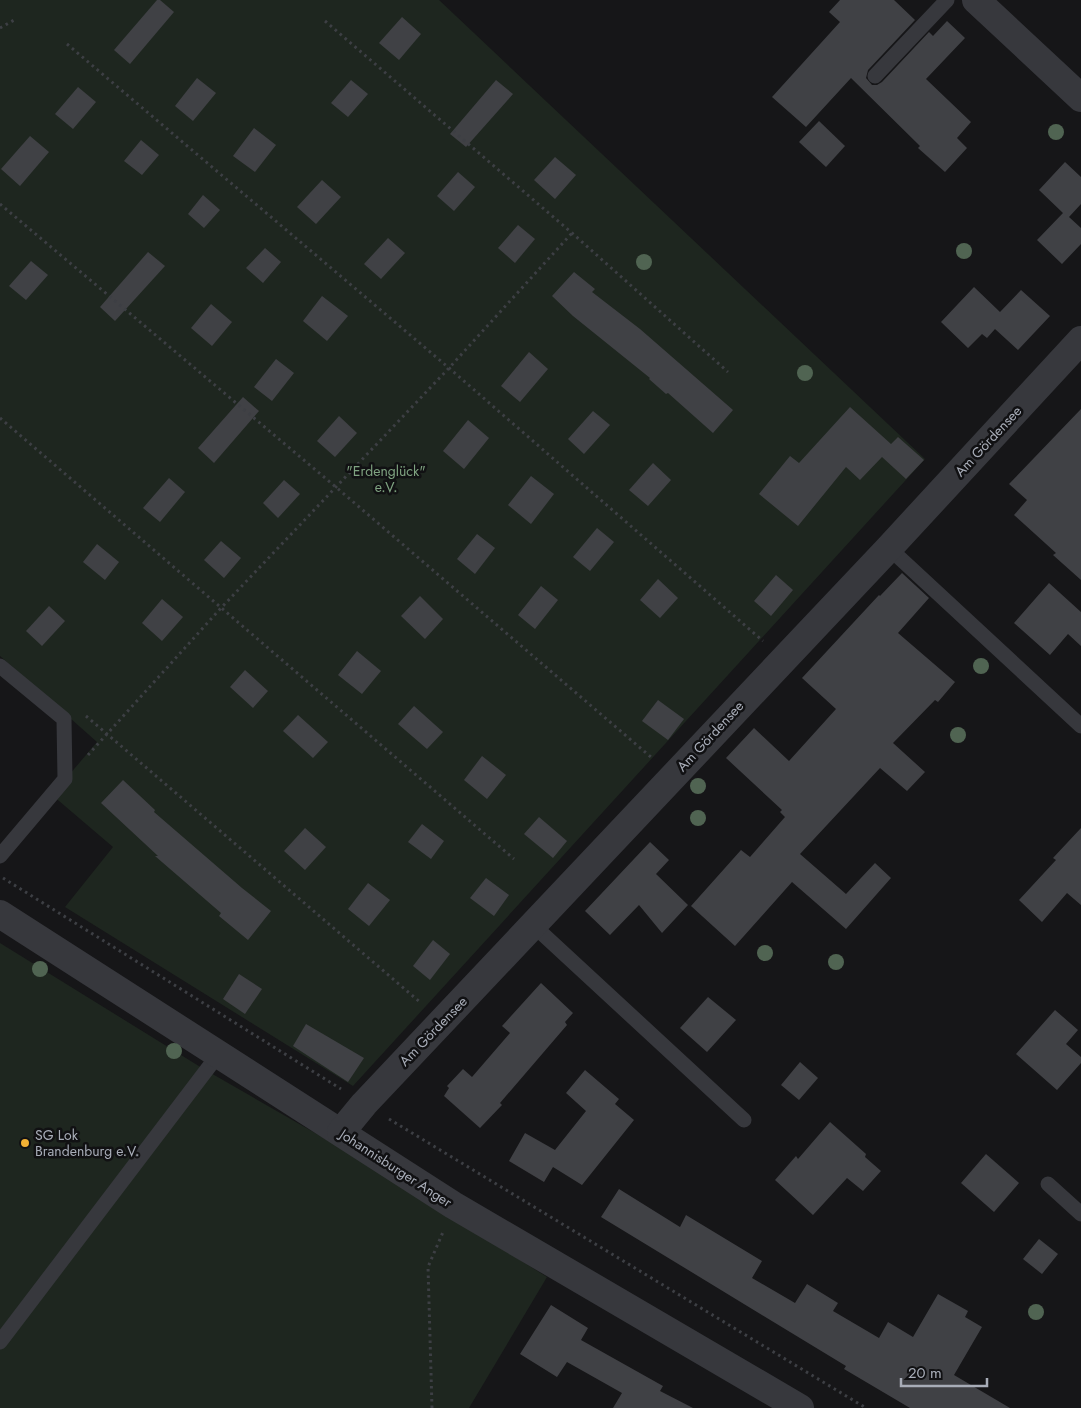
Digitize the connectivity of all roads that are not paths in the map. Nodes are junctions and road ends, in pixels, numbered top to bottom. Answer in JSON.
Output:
{"nodes":[{"id":1,"x":947,"y":0,"type":"edge"},
{"id":2,"x":976,"y":0,"type":"edge"},
{"id":3,"x":875,"y":76,"type":"dead end"},
{"id":4,"x":1081,"y":98,"type":"edge"},
{"id":5,"x":1081,"y":340,"type":"edge"},
{"id":6,"x":889,"y":548,"type":"junction"},
{"id":7,"x":0,"y":666,"type":"edge"},
{"id":8,"x":1081,"y":726,"type":"edge"},
{"id":9,"x":0,"y":856,"type":"edge"},
{"id":10,"x":0,"y":914,"type":"edge"},
{"id":11,"x":533,"y":925,"type":"junction"},
{"id":12,"x":218,"y":1055,"type":"junction"},
{"id":13,"x":744,"y":1120,"type":"dead end"},
{"id":14,"x":341,"y":1132,"type":"junction"},
{"id":15,"x":1048,"y":1184,"type":"dead end"},
{"id":16,"x":1081,"y":1214,"type":"edge"},
{"id":17,"x":0,"y":1342,"type":"edge"},
{"id":18,"x":800,"y":1408,"type":"edge"}],
"edges":[{"from":1,"to":3,"type":"lane"},
{"from":2,"to":4,"type":"street"},
{"from":5,"to":6,"type":"street","name":"Am Gördensee"},
{"from":6,"to":8,"type":"lane"},
{"from":6,"to":11,"type":"street","name":"Am Gördensee"},
{"from":7,"to":9,"type":"lane"},
{"from":10,"to":12,"type":"street","name":"Johannisburger Anger"},
{"from":11,"to":13,"type":"lane"},
{"from":11,"to":14,"type":"street","name":"Am Gördensee"},
{"from":12,"to":14,"type":"street","name":"Johannisburger Anger"},
{"from":12,"to":17,"type":"lane"},
{"from":14,"to":18,"type":"street","name":"Johannisburger Anger"},
{"from":15,"to":16,"type":"lane"}]}
